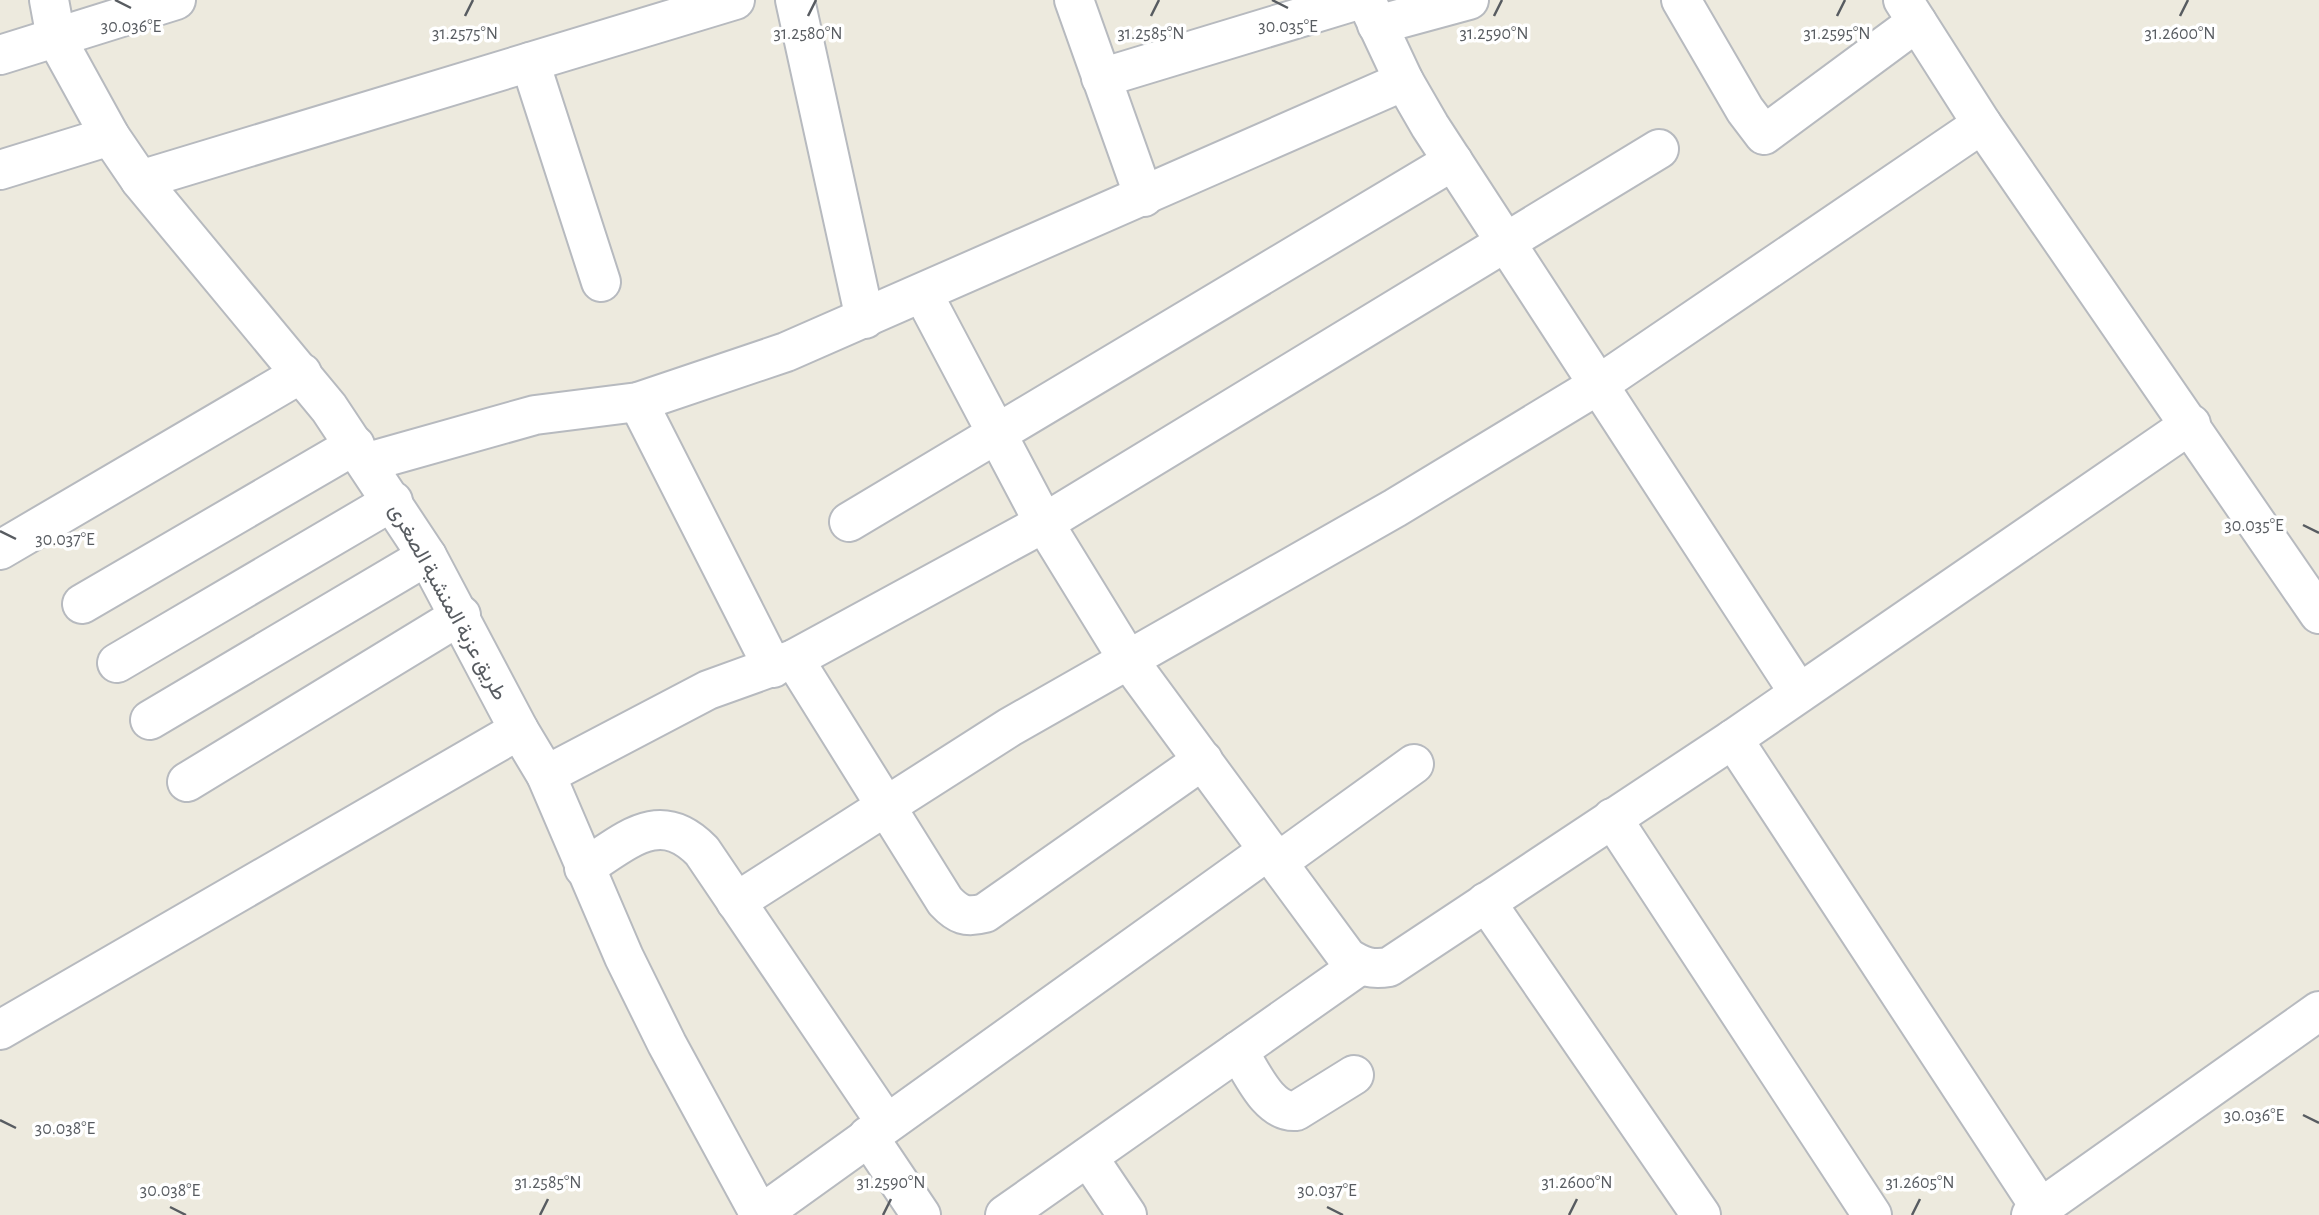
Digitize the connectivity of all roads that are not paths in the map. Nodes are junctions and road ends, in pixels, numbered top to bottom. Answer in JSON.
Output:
{"nodes":[{"id":1,"x":49,"y":0,"type":"edge"},
{"id":2,"x":735,"y":0,"type":"edge"},
{"id":3,"x":796,"y":0,"type":"edge"},
{"id":4,"x":1469,"y":0,"type":"edge"},
{"id":5,"x":1681,"y":0,"type":"edge"},
{"id":6,"x":1077,"y":1,"type":"edge"},
{"id":7,"x":163,"y":2,"type":"edge"},
{"id":8,"x":1367,"y":8,"type":"edge"},
{"id":9,"x":1910,"y":11,"type":"edge"},
{"id":10,"x":56,"y":38,"type":"junction"},
{"id":11,"x":0,"y":55,"type":"edge"},
{"id":12,"x":530,"y":62,"type":"junction"},
{"id":13,"x":1101,"y":78,"type":"junction"},
{"id":14,"x":1404,"y":81,"type":"junction"},
{"id":15,"x":1982,"y":124,"type":"junction"},
{"id":16,"x":110,"y":136,"type":"junction"},
{"id":17,"x":1659,"y":149,"type":"dead end"},
{"id":18,"x":1453,"y":162,"type":"junction"},
{"id":19,"x":0,"y":170,"type":"edge"},
{"id":20,"x":140,"y":180,"type":"junction"},
{"id":21,"x":1144,"y":197,"type":"junction"},
{"id":22,"x":1505,"y":241,"type":"junction"},
{"id":23,"x":601,"y":282,"type":"dead end"},
{"id":24,"x":923,"y":294,"type":"junction"},
{"id":25,"x":865,"y":319,"type":"junction"},
{"id":26,"x":302,"y":373,"type":"junction"},
{"id":27,"x":1598,"y":385,"type":"junction"},
{"id":28,"x":638,"y":402,"type":"junction"},
{"id":29,"x":2190,"y":424,"type":"junction"},
{"id":30,"x":996,"y":434,"type":"junction"},
{"id":31,"x":361,"y":454,"type":"junction"},
{"id":32,"x":393,"y":501,"type":"junction"},
{"id":33,"x":849,"y":522,"type":"dead end"},
{"id":34,"x":1044,"y":523,"type":"junction"},
{"id":35,"x":0,"y":550,"type":"edge"},
{"id":36,"x":427,"y":556,"type":"junction"},
{"id":37,"x":82,"y":604,"type":"dead end"},
{"id":38,"x":2319,"y":614,"type":"edge"},
{"id":39,"x":461,"y":615,"type":"junction"},
{"id":40,"x":1127,"y":658,"type":"junction"},
{"id":41,"x":117,"y":663,"type":"dead end"},
{"id":42,"x":783,"y":663,"type":"junction"},
{"id":43,"x":1799,"y":693,"type":"junction"},
{"id":44,"x":150,"y":720,"type":"dead end"},
{"id":45,"x":519,"y":730,"type":"junction"},
{"id":46,"x":1733,"y":739,"type":"junction"},
{"id":47,"x":1203,"y":760,"type":"junction"},
{"id":48,"x":1414,"y":764,"type":"dead end"},
{"id":49,"x":546,"y":775,"type":"junction"},
{"id":50,"x":187,"y":782,"type":"dead end"},
{"id":51,"x":886,"y":807,"type":"junction"},
{"id":52,"x":1612,"y":818,"type":"junction"},
{"id":53,"x":1273,"y":856,"type":"junction"},
{"id":54,"x":584,"y":868,"type":"junction"},
{"id":55,"x":736,"y":902,"type":"junction"},
{"id":56,"x":1486,"y":902,"type":"junction"},
{"id":57,"x":1359,"y":966,"type":"junction"},
{"id":58,"x":2319,"y":1011,"type":"edge"},
{"id":59,"x":0,"y":1030,"type":"edge"},
{"id":60,"x":1238,"y":1051,"type":"junction"},
{"id":61,"x":1354,"y":1074,"type":"dead end"},
{"id":62,"x":877,"y":1129,"type":"junction"},
{"id":63,"x":1088,"y":1157,"type":"junction"},
{"id":64,"x":2039,"y":1213,"type":"edge"},
{"id":65,"x":760,"y":1215,"type":"edge"},
{"id":66,"x":921,"y":1215,"type":"edge"},
{"id":67,"x":1005,"y":1215,"type":"edge"},
{"id":68,"x":1127,"y":1215,"type":"edge"},
{"id":69,"x":1701,"y":1215,"type":"edge"},
{"id":70,"x":1872,"y":1215,"type":"edge"}],
"edges":[{"from":1,"to":10,"type":"street","name":"طريق عزبة المنشية الصغرى"},
{"from":2,"to":12,"type":"street"},
{"from":3,"to":25,"type":"street"},
{"from":4,"to":8,"type":"street"},
{"from":5,"to":9,"type":"street"},
{"from":6,"to":13,"type":"street"},
{"from":7,"to":10,"type":"street"},
{"from":8,"to":13,"type":"street"},
{"from":8,"to":14,"type":"street"},
{"from":9,"to":15,"type":"street"},
{"from":10,"to":11,"type":"street"},
{"from":10,"to":16,"type":"street","name":"طريق عزبة المنشية الصغرى"},
{"from":12,"to":20,"type":"street"},
{"from":12,"to":23,"type":"street"},
{"from":13,"to":21,"type":"street"},
{"from":14,"to":18,"type":"street"},
{"from":14,"to":21,"type":"street"},
{"from":15,"to":27,"type":"street"},
{"from":15,"to":29,"type":"street"},
{"from":16,"to":19,"type":"street"},
{"from":16,"to":20,"type":"street","name":"طريق عزبة المنشية الصغرى"},
{"from":17,"to":22,"type":"street"},
{"from":18,"to":22,"type":"street"},
{"from":18,"to":30,"type":"street"},
{"from":20,"to":26,"type":"street","name":"طريق عزبة المنشية الصغرى"},
{"from":21,"to":24,"type":"street"},
{"from":22,"to":27,"type":"street"},
{"from":22,"to":34,"type":"street"},
{"from":24,"to":25,"type":"street"},
{"from":24,"to":30,"type":"street"},
{"from":25,"to":28,"type":"street"},
{"from":26,"to":31,"type":"street","name":"طريق عزبة المنشية الصغرى"},
{"from":26,"to":35,"type":"street"},
{"from":27,"to":40,"type":"street"},
{"from":27,"to":43,"type":"street"},
{"from":28,"to":31,"type":"street"},
{"from":28,"to":42,"type":"street"},
{"from":29,"to":38,"type":"street"},
{"from":29,"to":43,"type":"street"},
{"from":30,"to":33,"type":"street"},
{"from":30,"to":34,"type":"street"},
{"from":31,"to":32,"type":"street","name":"طريق عزبة المنشية الصغرى"},
{"from":31,"to":37,"type":"street"},
{"from":32,"to":36,"type":"street","name":"طريق عزبة المنشية الصغرى"},
{"from":32,"to":41,"type":"street"},
{"from":34,"to":40,"type":"street"},
{"from":34,"to":42,"type":"street"},
{"from":36,"to":39,"type":"street","name":"طريق عزبة المنشية الصغرى"},
{"from":36,"to":44,"type":"street"},
{"from":39,"to":45,"type":"street","name":"طريق عزبة المنشية الصغرى"},
{"from":39,"to":50,"type":"street"},
{"from":40,"to":47,"type":"street"},
{"from":40,"to":51,"type":"street"},
{"from":42,"to":49,"type":"street"},
{"from":42,"to":51,"type":"street"},
{"from":43,"to":46,"type":"street"},
{"from":45,"to":49,"type":"street","name":"طريق عزبة المنشية الصغرى"},
{"from":45,"to":59,"type":"street"},
{"from":46,"to":52,"type":"street"},
{"from":46,"to":64,"type":"street"},
{"from":47,"to":51,"type":"street"},
{"from":47,"to":53,"type":"street"},
{"from":48,"to":53,"type":"street"},
{"from":49,"to":54,"type":"street","name":"طريق عزبة المنشية الصغرى"},
{"from":51,"to":55,"type":"street"},
{"from":52,"to":56,"type":"street"},
{"from":52,"to":70,"type":"street"},
{"from":53,"to":57,"type":"street"},
{"from":53,"to":62,"type":"street"},
{"from":54,"to":55,"type":"street"},
{"from":54,"to":65,"type":"street","name":"طريق عزبة المنشية الصغرى"},
{"from":55,"to":62,"type":"street"},
{"from":56,"to":57,"type":"street"},
{"from":56,"to":69,"type":"street"},
{"from":57,"to":60,"type":"street"},
{"from":58,"to":64,"type":"street"},
{"from":60,"to":61,"type":"street"},
{"from":60,"to":63,"type":"street"},
{"from":62,"to":65,"type":"street"},
{"from":62,"to":66,"type":"street"},
{"from":63,"to":67,"type":"street"},
{"from":63,"to":68,"type":"street"}]}
